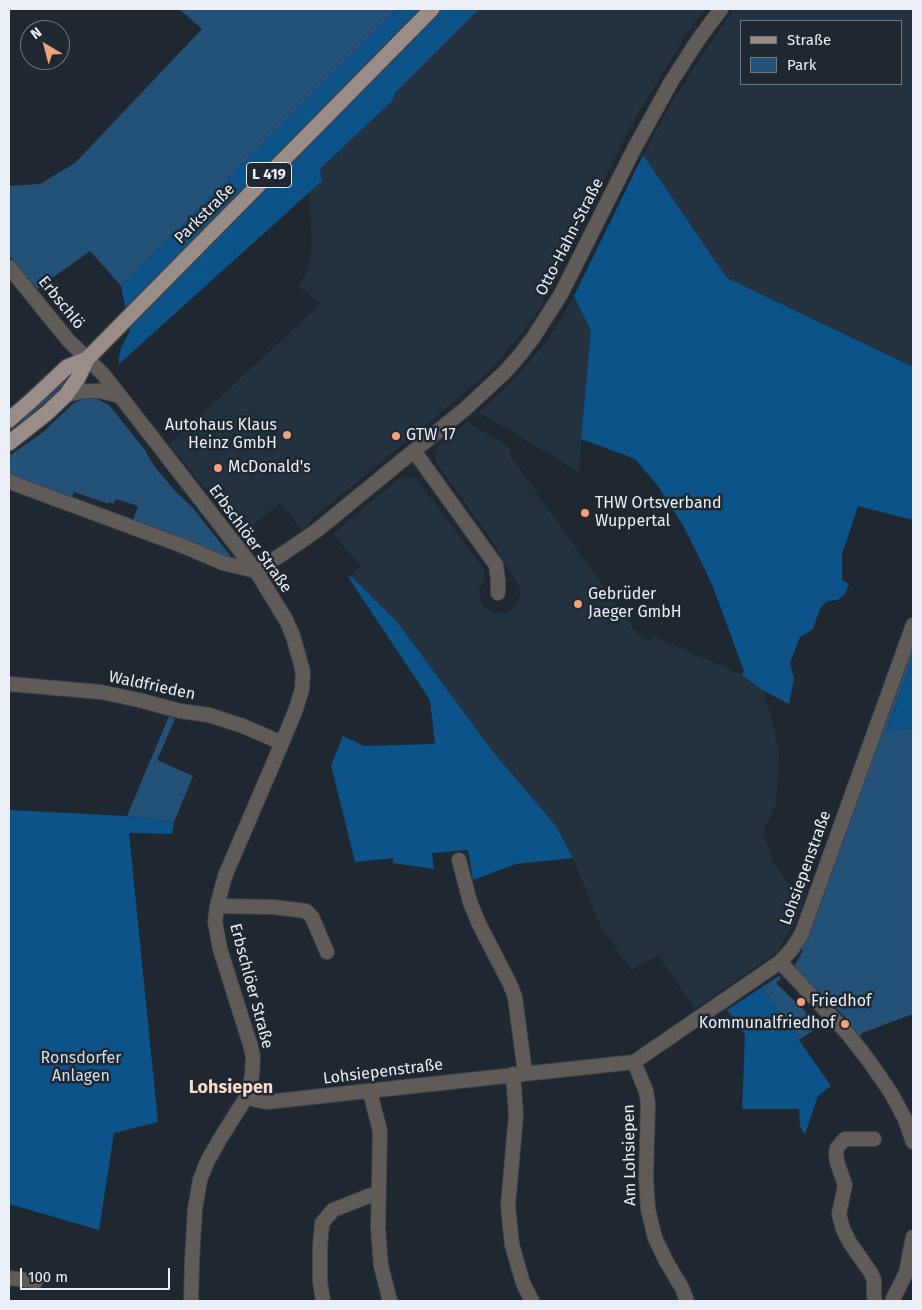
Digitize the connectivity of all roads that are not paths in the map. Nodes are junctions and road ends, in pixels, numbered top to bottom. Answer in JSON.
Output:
{"nodes":[{"id":1,"x":432,"y":9,"type":"edge"},
{"id":2,"x":721,"y":9,"type":"edge"},
{"id":3,"x":9,"y":267,"type":"edge"},
{"id":4,"x":88,"y":360,"type":"junction"},
{"id":5,"x":66,"y":395,"type":"junction"},
{"id":6,"x":120,"y":396,"type":"junction"},
{"id":7,"x":9,"y":420,"type":"edge"},
{"id":8,"x":9,"y":443,"type":"edge"},
{"id":9,"x":414,"y":451,"type":"junction"},
{"id":10,"x":9,"y":480,"type":"edge"},
{"id":11,"x":256,"y":571,"type":"junction"},
{"id":12,"x":498,"y":593,"type":"dead end"},
{"id":13,"x":913,"y":624,"type":"edge"},
{"id":14,"x":9,"y":684,"type":"edge"},
{"id":15,"x":282,"y":743,"type":"junction"},
{"id":16,"x":459,"y":860,"type":"dead end"},
{"id":17,"x":217,"y":906,"type":"junction"},
{"id":18,"x":327,"y":952,"type":"dead end"},
{"id":19,"x":780,"y":962,"type":"junction"},
{"id":20,"x":634,"y":1062,"type":"junction"},
{"id":21,"x":519,"y":1074,"type":"junction"},
{"id":22,"x":370,"y":1092,"type":"junction"},
{"id":23,"x":247,"y":1096,"type":"junction"},
{"id":24,"x":874,"y":1139,"type":"dead end"},
{"id":25,"x":913,"y":1142,"type":"edge"},
{"id":26,"x":380,"y":1192,"type":"junction"},
{"id":27,"x":913,"y":1237,"type":"edge"},
{"id":28,"x":9,"y":1278,"type":"edge"},
{"id":29,"x":36,"y":1281,"type":"dead end"},
{"id":30,"x":191,"y":1301,"type":"edge"},
{"id":31,"x":323,"y":1301,"type":"edge"},
{"id":32,"x":390,"y":1301,"type":"edge"},
{"id":33,"x":532,"y":1301,"type":"edge"},
{"id":34,"x":687,"y":1301,"type":"edge"},
{"id":35,"x":875,"y":1301,"type":"edge"},
{"id":36,"x":892,"y":1301,"type":"edge"}],
"edges":[{"from":1,"to":4,"type":"main road","name":"Parkstraße","number":"L 419"},
{"from":2,"to":9,"type":"street","name":"Otto-Hahn-Straße"},
{"from":3,"to":4,"type":"street","name":"Erbschlö"},
{"from":4,"to":5,"type":"main road","name":"Parkstraße","number":"L 419"},
{"from":4,"to":6,"type":"street","name":"Erbschlöer Straße"},
{"from":4,"to":7,"type":"main road","name":"Parkstraße","number":"L 419"},
{"from":5,"to":6,"type":"street"},
{"from":5,"to":8,"type":"main road","name":"Parkstraße","number":"L 419"},
{"from":6,"to":11,"type":"street","name":"Erbschlöer Straße"},
{"from":9,"to":11,"type":"street","name":"Otto-Hahn-Straße"},
{"from":9,"to":12,"type":"street"},
{"from":10,"to":11,"type":"street"},
{"from":11,"to":15,"type":"street","name":"Erbschlöer Straße"},
{"from":13,"to":19,"type":"street","name":"Lohsiepenstraße"},
{"from":14,"to":15,"type":"street","name":"Waldfrieden"},
{"from":15,"to":17,"type":"street","name":"Erbschlöer Straße"},
{"from":16,"to":21,"type":"street"},
{"from":17,"to":18,"type":"street","name":"Erbschlöer Straße"},
{"from":17,"to":23,"type":"street","name":"Erbschlöer Straße"},
{"from":19,"to":20,"type":"street","name":"Lohsiepenstraße"},
{"from":19,"to":25,"type":"street"},
{"from":20,"to":21,"type":"street","name":"Lohsiepenstraße"},
{"from":20,"to":34,"type":"street","name":"Am Lohsiepen"},
{"from":21,"to":22,"type":"street","name":"Lohsiepenstraße"},
{"from":21,"to":33,"type":"street"},
{"from":22,"to":23,"type":"street","name":"Lohsiepenstraße"},
{"from":22,"to":26,"type":"street"},
{"from":23,"to":30,"type":"street","name":"Erbschlöer Straße"},
{"from":24,"to":35,"type":"street"},
{"from":26,"to":31,"type":"street"},
{"from":26,"to":32,"type":"street"},
{"from":27,"to":36,"type":"street"},
{"from":28,"to":29,"type":"street"}]}
